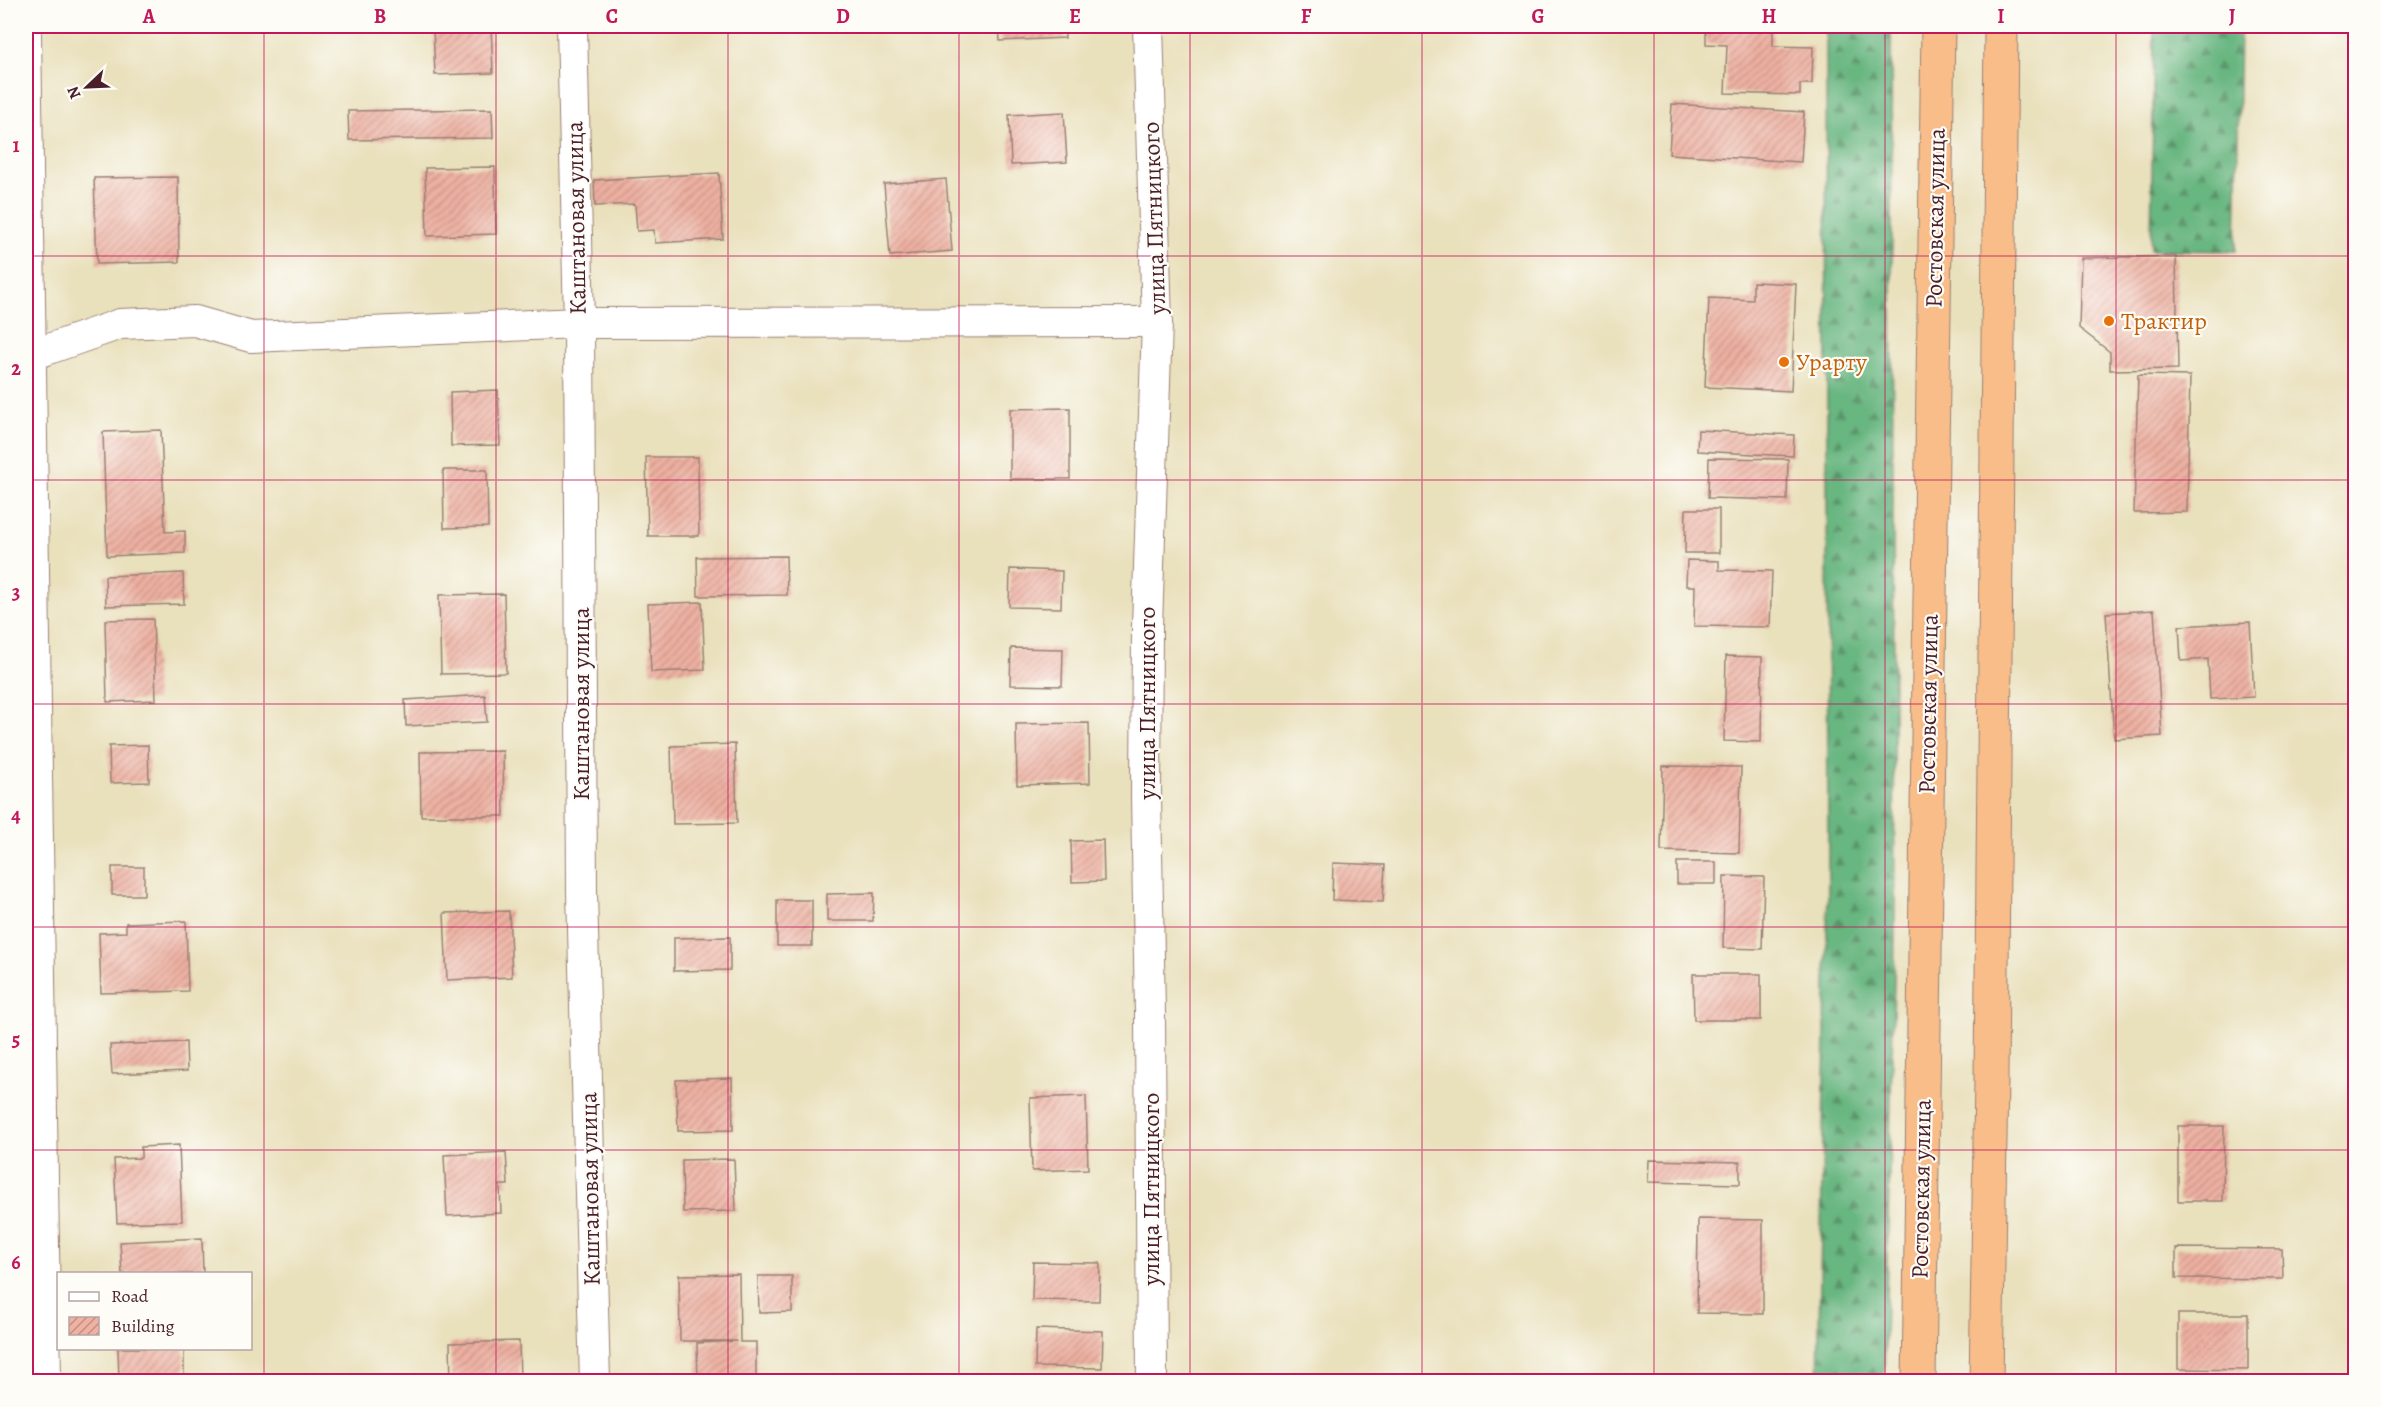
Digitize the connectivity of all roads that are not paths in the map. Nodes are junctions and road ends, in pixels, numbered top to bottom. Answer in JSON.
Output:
{"nodes":[{"id":1,"x":572,"y":26,"type":"edge"},
{"id":2,"x":1148,"y":26,"type":"edge"},
{"id":3,"x":1938,"y":26,"type":"edge"},
{"id":4,"x":2001,"y":26,"type":"edge"},
{"id":5,"x":26,"y":32,"type":"edge"},
{"id":6,"x":1157,"y":322,"type":"junction"},
{"id":7,"x":579,"y":323,"type":"junction"},
{"id":8,"x":27,"y":357,"type":"edge"},
{"id":9,"x":46,"y":1382,"type":"edge"},
{"id":10,"x":595,"y":1382,"type":"edge"},
{"id":11,"x":1152,"y":1382,"type":"edge"},
{"id":12,"x":1919,"y":1382,"type":"edge"},
{"id":13,"x":1986,"y":1382,"type":"edge"}],
"edges":[{"from":1,"to":7,"type":"street","name":"Каштановая улица"},
{"from":2,"to":6,"type":"street","name":"улица Пятницкого"},
{"from":3,"to":12,"type":"highway","name":"Ростовская улица"},
{"from":4,"to":13,"type":"highway"},
{"from":5,"to":8,"type":"street"},
{"from":6,"to":7,"type":"street"},
{"from":6,"to":11,"type":"street","name":"улица Пятницкого"},
{"from":7,"to":8,"type":"street"},
{"from":7,"to":10,"type":"street","name":"Каштановая улица"},
{"from":8,"to":9,"type":"street"}]}
